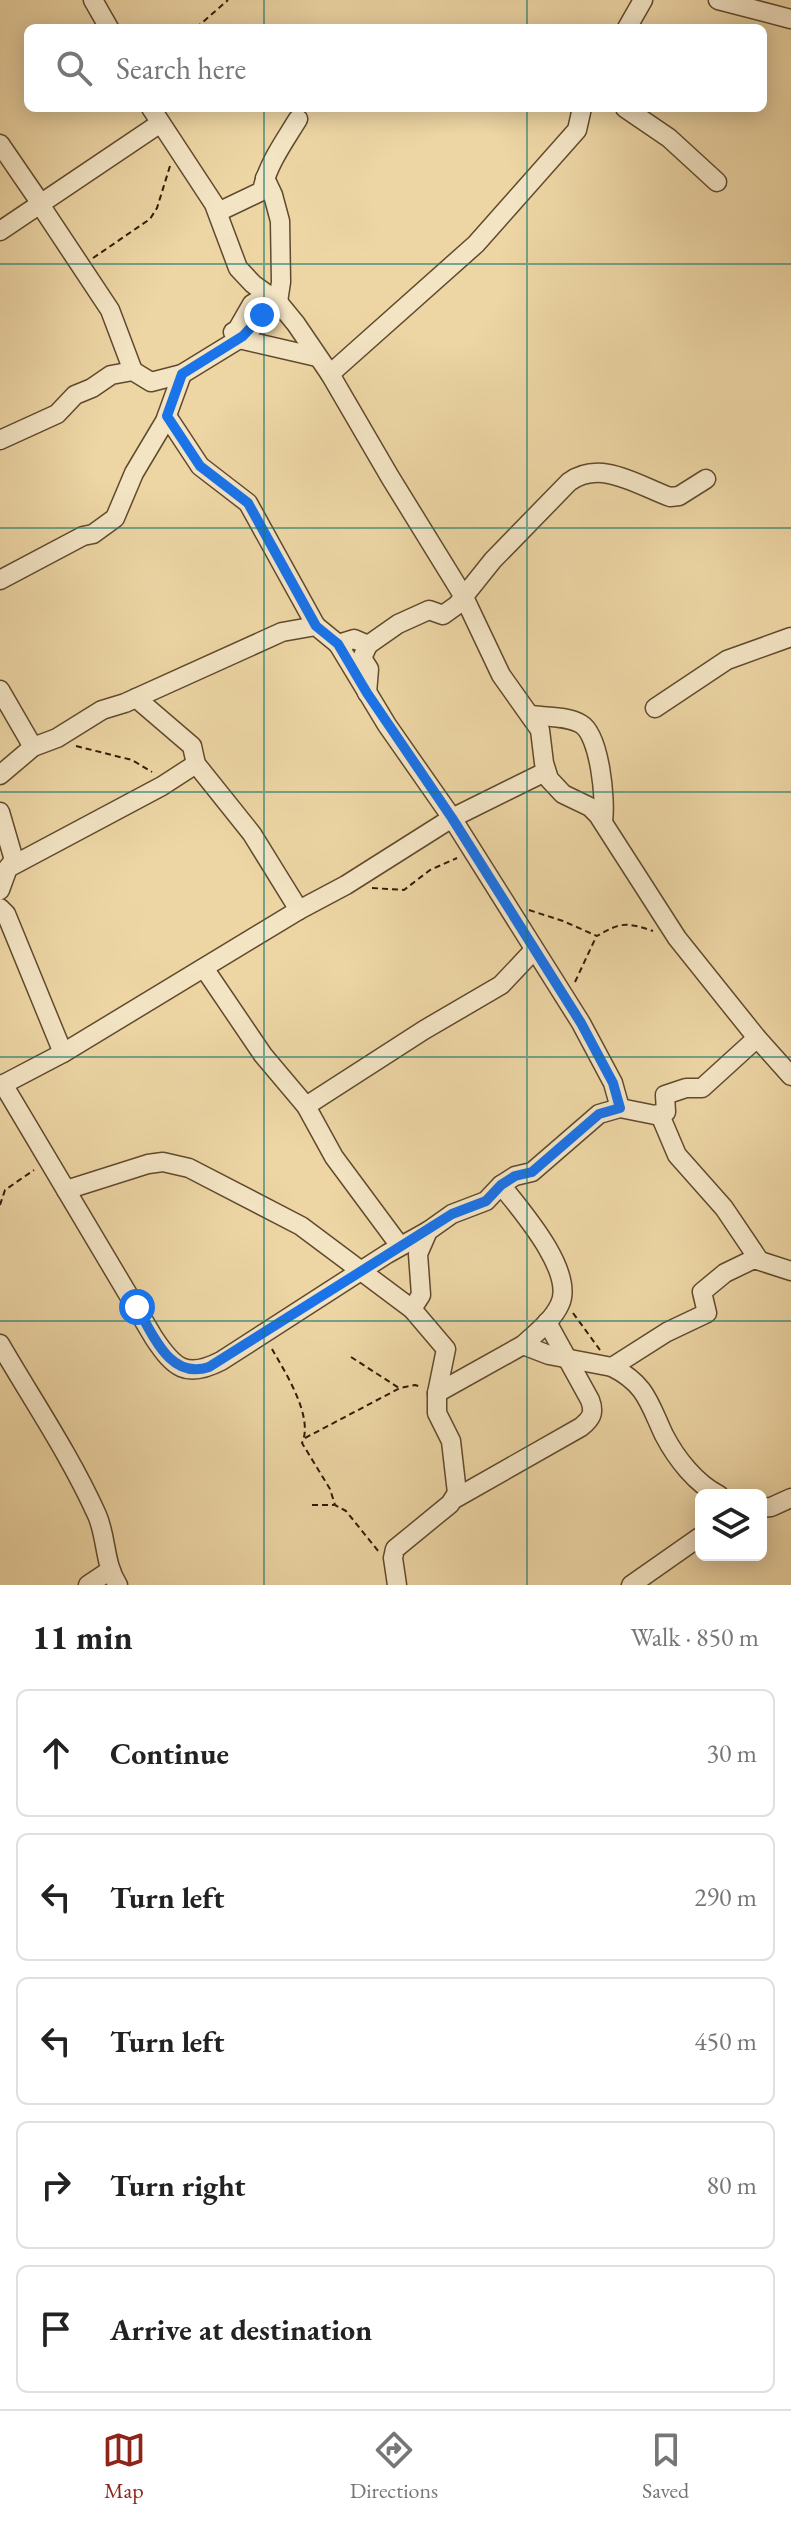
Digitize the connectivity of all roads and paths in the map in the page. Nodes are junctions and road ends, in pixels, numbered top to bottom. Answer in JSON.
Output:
{"nodes":[{"id":1,"x":93,"y":0,"type":"edge"},
{"id":2,"x":228,"y":0,"type":"edge"},
{"id":3,"x":643,"y":0,"type":"edge"},
{"id":4,"x":718,"y":0,"type":"edge"},
{"id":5,"x":755,"y":5,"type":"edge"},
{"id":6,"x":791,"y":19,"type":"edge"},
{"id":7,"x":107,"y":24,"type":"edge"},
{"id":8,"x":201,"y":24,"type":"edge"},
{"id":9,"x":629,"y":24,"type":"edge"},
{"id":10,"x":581,"y":112,"type":"edge"},
{"id":11,"x":631,"y":112,"type":"edge"},
{"id":12,"x":155,"y":116,"type":"edge"},
{"id":13,"x":298,"y":119,"type":"dead end"},
{"id":14,"x":0,"y":144,"type":"edge"},
{"id":15,"x":176,"y":148,"type":"junction"},
{"id":16,"x":265,"y":178,"type":"junction"},
{"id":17,"x":717,"y":182,"type":"dead end"},
{"id":18,"x":38,"y":201,"type":"junction"},
{"id":19,"x":218,"y":212,"type":"junction"},
{"id":20,"x":0,"y":231,"type":"edge"},
{"id":21,"x":82,"y":265,"type":"junction"},
{"id":22,"x":273,"y":298,"type":"junction"},
{"id":23,"x":239,"y":339,"type":"junction"},
{"id":24,"x":317,"y":357,"type":"junction"},
{"id":25,"x":182,"y":374,"type":"junction"},
{"id":26,"x":330,"y":374,"type":"junction"},
{"id":27,"x":140,"y":375,"type":"junction"},
{"id":28,"x":167,"y":416,"type":"junction"},
{"id":29,"x":0,"y":440,"type":"edge"},
{"id":30,"x":706,"y":479,"type":"dead end"},
{"id":31,"x":0,"y":580,"type":"edge"},
{"id":32,"x":464,"y":597,"type":"junction"},
{"id":33,"x":316,"y":626,"type":"junction"},
{"id":34,"x":791,"y":637,"type":"edge"},
{"id":35,"x":338,"y":644,"type":"junction"},
{"id":36,"x":368,"y":645,"type":"junction"},
{"id":37,"x":0,"y":690,"type":"edge"},
{"id":38,"x":367,"y":693,"type":"junction"},
{"id":39,"x":136,"y":698,"type":"junction"},
{"id":40,"x":655,"y":708,"type":"dead end"},
{"id":41,"x":530,"y":715,"type":"junction"},
{"id":42,"x":57,"y":738,"type":"junction"},
{"id":43,"x":33,"y":747,"type":"junction"},
{"id":44,"x":196,"y":764,"type":"junction"},
{"id":45,"x":545,"y":772,"type":"junction"},
{"id":46,"x":0,"y":775,"type":"edge"},
{"id":47,"x":162,"y":786,"type":"junction"},
{"id":48,"x":0,"y":812,"type":"edge"},
{"id":49,"x":452,"y":818,"type":"junction"},
{"id":50,"x":603,"y":821,"type":"junction"},
{"id":51,"x":8,"y":868,"type":"junction"},
{"id":52,"x":0,"y":890,"type":"edge"},
{"id":53,"x":0,"y":908,"type":"edge"},
{"id":54,"x":299,"y":910,"type":"junction"},
{"id":55,"x":597,"y":936,"type":"dead end"},
{"id":56,"x":534,"y":950,"type":"junction"},
{"id":57,"x":204,"y":968,"type":"junction"},
{"id":58,"x":573,"y":987,"type":"dead end"},
{"id":59,"x":757,"y":1038,"type":"junction"},
{"id":60,"x":63,"y":1053,"type":"junction"},
{"id":61,"x":788,"y":1067,"type":"edge"},
{"id":62,"x":2,"y":1085,"type":"edge"},
{"id":63,"x":306,"y":1106,"type":"junction"},
{"id":64,"x":620,"y":1108,"type":"junction"},
{"id":65,"x":660,"y":1115,"type":"junction"},
{"id":66,"x":48,"y":1160,"type":"junction"},
{"id":67,"x":501,"y":1185,"type":"junction"},
{"id":68,"x":66,"y":1190,"type":"junction"},
{"id":69,"x":0,"y":1205,"type":"edge"},
{"id":70,"x":428,"y":1231,"type":"junction"},
{"id":71,"x":400,"y":1246,"type":"junction"},
{"id":72,"x":759,"y":1260,"type":"junction"},
{"id":73,"x":361,"y":1270,"type":"junction"},
{"id":74,"x":791,"y":1271,"type":"edge"},
{"id":75,"x":412,"y":1309,"type":"junction"},
{"id":76,"x":573,"y":1313,"type":"dead end"},
{"id":77,"x":547,"y":1322,"type":"junction"},
{"id":78,"x":264,"y":1333,"type":"junction"},
{"id":79,"x":0,"y":1344,"type":"edge"},
{"id":80,"x":523,"y":1345,"type":"junction"},
{"id":81,"x":351,"y":1357,"type":"dead end"},
{"id":82,"x":569,"y":1359,"type":"junction"},
{"id":83,"x":612,"y":1367,"type":"junction"},
{"id":84,"x":400,"y":1388,"type":"junction"},
{"id":85,"x":437,"y":1393,"type":"junction"},
{"id":86,"x":305,"y":1438,"type":"junction"},
{"id":87,"x":707,"y":1489,"type":"edge"},
{"id":88,"x":456,"y":1498,"type":"junction"},
{"id":89,"x":791,"y":1498,"type":"edge"},
{"id":90,"x":312,"y":1505,"type":"dead end"},
{"id":91,"x":335,"y":1505,"type":"junction"},
{"id":92,"x":767,"y":1508,"type":"edge"},
{"id":93,"x":695,"y":1540,"type":"edge"},
{"id":94,"x":393,"y":1561,"type":"junction"},
{"id":95,"x":113,"y":1578,"type":"edge"},
{"id":96,"x":88,"y":1585,"type":"edge"},
{"id":97,"x":397,"y":1585,"type":"edge"},
{"id":98,"x":631,"y":1585,"type":"edge"}],
"edges":[{"from":1,"to":7,"type":"street"},
{"from":2,"to":8,"type":"path"},
{"from":3,"to":9,"type":"street"},
{"from":4,"to":5,"type":"street"},
{"from":5,"to":6,"type":"street"},
{"from":10,"to":26,"type":"street"},
{"from":11,"to":17,"type":"street"},
{"from":12,"to":15,"type":"street"},
{"from":12,"to":18,"type":"street"},
{"from":13,"to":16,"type":"street"},
{"from":14,"to":18,"type":"street"},
{"from":15,"to":19,"type":"street"},
{"from":15,"to":21,"type":"path"},
{"from":16,"to":19,"type":"street"},
{"from":16,"to":22,"type":"street"},
{"from":18,"to":20,"type":"street"},
{"from":18,"to":21,"type":"street"},
{"from":19,"to":22,"type":"street"},
{"from":21,"to":27,"type":"street"},
{"from":22,"to":23,"type":"street"},
{"from":22,"to":24,"type":"street"},
{"from":22,"to":27,"type":"street"},
{"from":23,"to":24,"type":"street"},
{"from":23,"to":25,"type":"street"},
{"from":24,"to":26,"type":"street"},
{"from":25,"to":27,"type":"street"},
{"from":25,"to":28,"type":"street"},
{"from":26,"to":32,"type":"street"},
{"from":27,"to":29,"type":"street"},
{"from":28,"to":31,"type":"street"},
{"from":28,"to":33,"type":"street"},
{"from":30,"to":32,"type":"street"},
{"from":32,"to":36,"type":"street"},
{"from":32,"to":41,"type":"street"},
{"from":33,"to":35,"type":"street"},
{"from":33,"to":39,"type":"street"},
{"from":34,"to":40,"type":"street"},
{"from":35,"to":36,"type":"street"},
{"from":35,"to":38,"type":"street"},
{"from":36,"to":38,"type":"street"},
{"from":37,"to":43,"type":"street"},
{"from":38,"to":49,"type":"street"},
{"from":39,"to":42,"type":"street"},
{"from":39,"to":44,"type":"street"},
{"from":41,"to":45,"type":"street"},
{"from":41,"to":50,"type":"street"},
{"from":42,"to":43,"type":"street"},
{"from":42,"to":47,"type":"path"},
{"from":43,"to":46,"type":"street"},
{"from":44,"to":47,"type":"street"},
{"from":44,"to":54,"type":"street"},
{"from":45,"to":49,"type":"street"},
{"from":45,"to":50,"type":"street"},
{"from":47,"to":51,"type":"street"},
{"from":48,"to":51,"type":"street"},
{"from":49,"to":54,"type":"street"},
{"from":49,"to":56,"type":"street"},
{"from":50,"to":59,"type":"street"},
{"from":51,"to":52,"type":"street"},
{"from":53,"to":60,"type":"street"},
{"from":54,"to":57,"type":"street"},
{"from":55,"to":58,"type":"path"},
{"from":56,"to":63,"type":"street"},
{"from":56,"to":64,"type":"street"},
{"from":57,"to":60,"type":"street"},
{"from":57,"to":63,"type":"street"},
{"from":59,"to":61,"type":"street"},
{"from":59,"to":65,"type":"street"},
{"from":60,"to":62,"type":"street"},
{"from":62,"to":66,"type":"street"},
{"from":63,"to":71,"type":"street"},
{"from":64,"to":65,"type":"street"},
{"from":64,"to":67,"type":"street"},
{"from":65,"to":72,"type":"street"},
{"from":66,"to":68,"type":"street"},
{"from":66,"to":69,"type":"path"},
{"from":67,"to":70,"type":"street"},
{"from":67,"to":77,"type":"street"},
{"from":68,"to":73,"type":"street"},
{"from":68,"to":78,"type":"street"},
{"from":70,"to":71,"type":"street"},
{"from":70,"to":75,"type":"street"},
{"from":71,"to":73,"type":"street"},
{"from":72,"to":74,"type":"street"},
{"from":72,"to":83,"type":"street"},
{"from":73,"to":75,"type":"street"},
{"from":73,"to":78,"type":"street"},
{"from":75,"to":85,"type":"street"},
{"from":76,"to":83,"type":"path"},
{"from":77,"to":80,"type":"street"},
{"from":77,"to":82,"type":"street"},
{"from":78,"to":86,"type":"path"},
{"from":79,"to":95,"type":"street"},
{"from":80,"to":82,"type":"street"},
{"from":80,"to":85,"type":"street"},
{"from":81,"to":84,"type":"path"},
{"from":82,"to":83,"type":"street"},
{"from":82,"to":88,"type":"street"},
{"from":83,"to":87,"type":"street"},
{"from":84,"to":85,"type":"path"},
{"from":84,"to":86,"type":"path"},
{"from":85,"to":88,"type":"street"},
{"from":86,"to":91,"type":"path"},
{"from":88,"to":94,"type":"street"},
{"from":89,"to":92,"type":"street"},
{"from":90,"to":91,"type":"path"},
{"from":91,"to":94,"type":"path"},
{"from":93,"to":98,"type":"street"},
{"from":94,"to":97,"type":"street"},
{"from":95,"to":96,"type":"street"}]}
